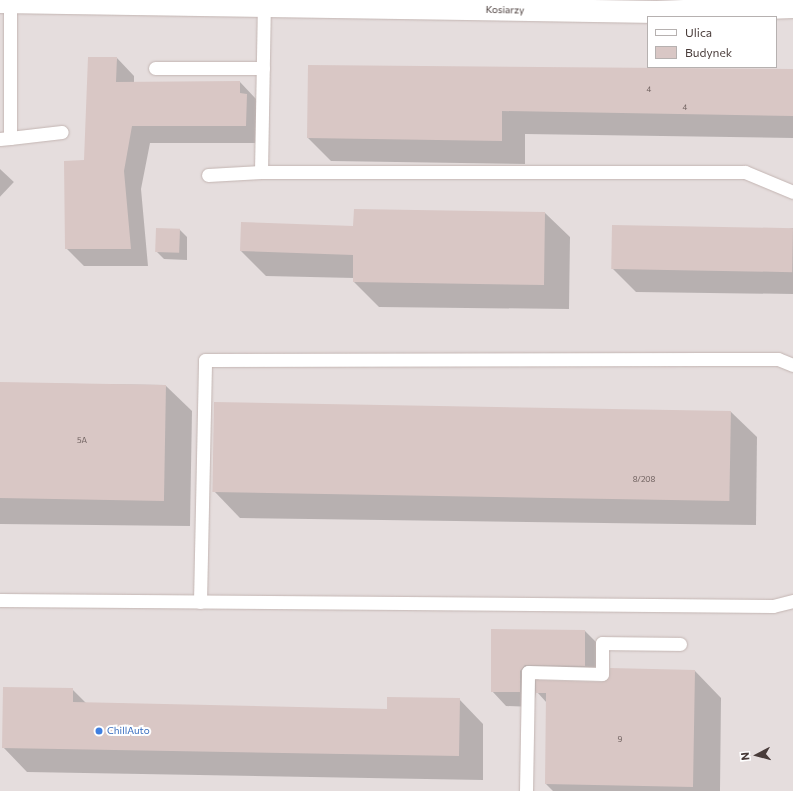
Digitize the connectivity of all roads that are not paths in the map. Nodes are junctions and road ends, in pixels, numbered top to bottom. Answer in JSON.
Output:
{"nodes":[{"id":1,"x":5,"y":2,"type":"edge"},
{"id":2,"x":264,"y":3,"type":"edge"},
{"id":3,"x":724,"y":5,"type":"edge"},
{"id":4,"x":658,"y":6,"type":"edge"},
{"id":5,"x":793,"y":7,"type":"edge"},
{"id":6,"x":155,"y":68,"type":"dead end"},
{"id":7,"x":263,"y":68,"type":"junction"},
{"id":8,"x":62,"y":132,"type":"dead end"},
{"id":9,"x":5,"y":138,"type":"edge"},
{"id":10,"x":261,"y":172,"type":"junction"},
{"id":11,"x":208,"y":175,"type":"dead end"},
{"id":12,"x":793,"y":192,"type":"edge"},
{"id":13,"x":793,"y":365,"type":"edge"},
{"id":14,"x":0,"y":600,"type":"edge"},
{"id":15,"x":793,"y":601,"type":"edge"},
{"id":16,"x":200,"y":602,"type":"junction"},
{"id":17,"x":680,"y":644,"type":"dead end"},
{"id":18,"x":526,"y":791,"type":"edge"}],
"edges":[{"from":1,"to":2,"type":"street","name":"Kosiarzy"},
{"from":1,"to":9,"type":"lane"},
{"from":2,"to":4,"type":"street","name":"Kosiarzy"},
{"from":2,"to":7,"type":"lane"},
{"from":3,"to":4,"type":"street","name":"Kosiarzy"},
{"from":3,"to":5,"type":"street","name":"Kosiarzy"},
{"from":6,"to":7,"type":"lane"},
{"from":7,"to":10,"type":"lane"},
{"from":8,"to":9,"type":"lane"},
{"from":10,"to":11,"type":"lane"},
{"from":10,"to":12,"type":"lane"},
{"from":13,"to":16,"type":"lane"},
{"from":14,"to":16,"type":"lane"},
{"from":15,"to":16,"type":"lane"},
{"from":17,"to":18,"type":"lane"}]}
